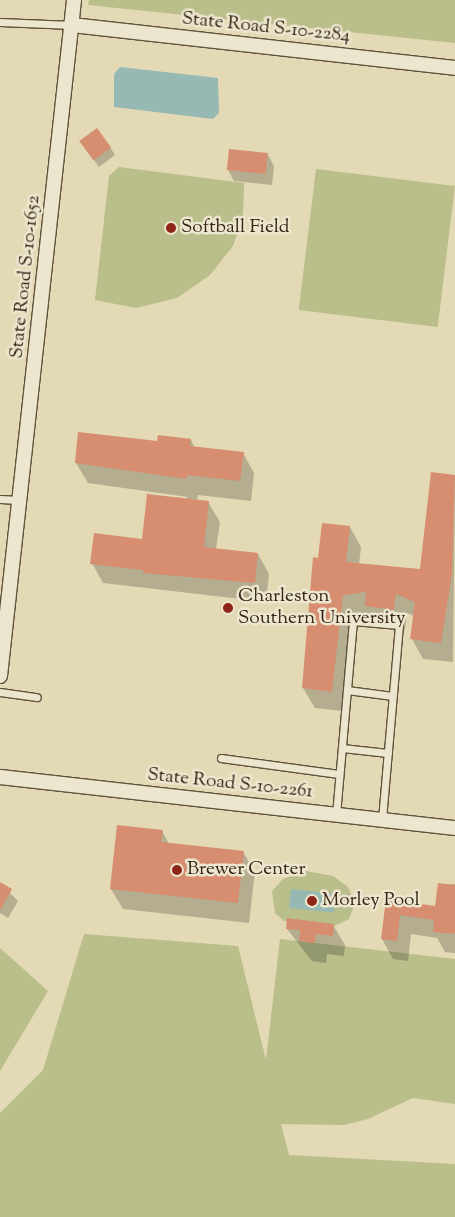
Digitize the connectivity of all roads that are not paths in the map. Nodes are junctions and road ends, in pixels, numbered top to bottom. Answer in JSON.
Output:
{"nodes":[{"id":1,"x":74,"y":0,"type":"edge"},
{"id":2,"x":0,"y":22,"type":"edge"},
{"id":3,"x":72,"y":25,"type":"junction"},
{"id":4,"x":455,"y":68,"type":"edge"},
{"id":5,"x":0,"y":498,"type":"edge"},
{"id":6,"x":19,"y":500,"type":"junction"},
{"id":7,"x":0,"y":676,"type":"edge"},
{"id":8,"x":347,"y":690,"type":"junction"},
{"id":9,"x":0,"y":692,"type":"edge"},
{"id":10,"x":393,"y":696,"type":"junction"},
{"id":11,"x":37,"y":697,"type":"dead end"},
{"id":12,"x":342,"y":748,"type":"junction"},
{"id":13,"x":388,"y":753,"type":"junction"},
{"id":14,"x":222,"y":758,"type":"dead end"},
{"id":15,"x":339,"y":774,"type":"junction"},
{"id":16,"x":0,"y":777,"type":"edge"},
{"id":17,"x":336,"y":815,"type":"junction"},
{"id":18,"x":382,"y":820,"type":"junction"},
{"id":19,"x":455,"y":828,"type":"edge"}],
"edges":[{"from":1,"to":3,"type":"street","name":"State Road S-10-1652"},
{"from":2,"to":3,"type":"lane"},
{"from":3,"to":4,"type":"street","name":"State Road S-10-2284"},
{"from":3,"to":6,"type":"street","name":"State Road S-10-1652"},
{"from":5,"to":6,"type":"lane"},
{"from":6,"to":7,"type":"street","name":"State Road S-10-1652"},
{"from":8,"to":10,"type":"lane"},
{"from":8,"to":10,"type":"lane"},
{"from":8,"to":12,"type":"lane"},
{"from":9,"to":11,"type":"lane"},
{"from":10,"to":13,"type":"lane"},
{"from":12,"to":13,"type":"lane"},
{"from":12,"to":15,"type":"lane"},
{"from":13,"to":18,"type":"lane"},
{"from":14,"to":15,"type":"lane"},
{"from":15,"to":17,"type":"lane"},
{"from":16,"to":17,"type":"street","name":"State Road S-10-2261"},
{"from":17,"to":18,"type":"street","name":"State Road S-10-2261"},
{"from":18,"to":19,"type":"street","name":"State Road S-10-2261"}]}
